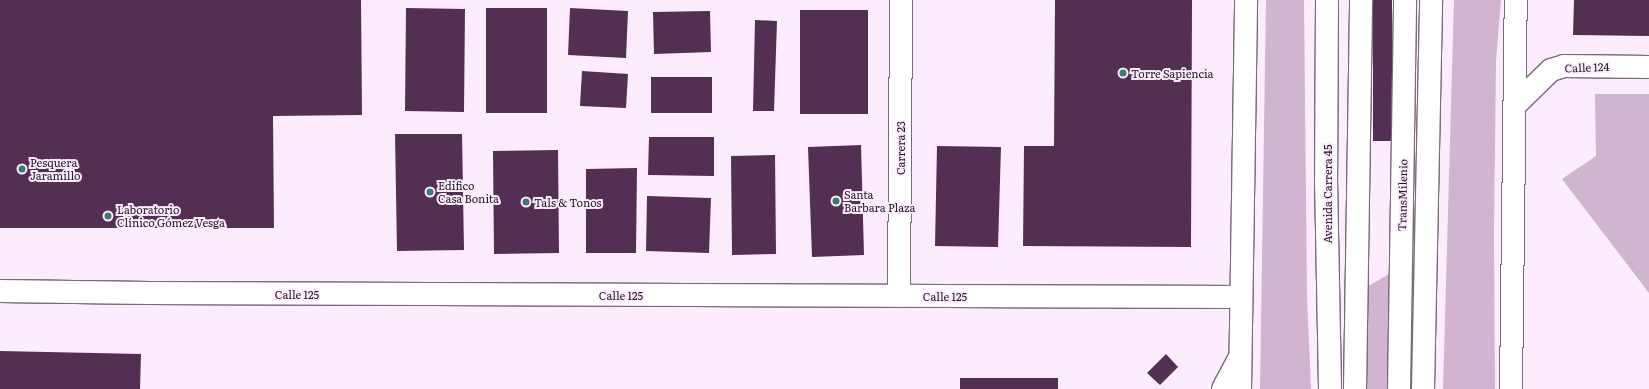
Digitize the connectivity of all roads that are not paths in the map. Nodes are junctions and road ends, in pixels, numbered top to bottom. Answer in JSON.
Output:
{"nodes":[{"id":1,"x":901,"y":0,"type":"edge"},
{"id":2,"x":1246,"y":0,"type":"edge"},
{"id":3,"x":1327,"y":0,"type":"edge"},
{"id":4,"x":1361,"y":0,"type":"edge"},
{"id":5,"x":1405,"y":0,"type":"edge"},
{"id":6,"x":1431,"y":0,"type":"edge"},
{"id":7,"x":1516,"y":0,"type":"edge"},
{"id":8,"x":1649,"y":67,"type":"edge"},
{"id":9,"x":1514,"y":105,"type":"junction"},
{"id":10,"x":0,"y":291,"type":"edge"},
{"id":11,"x":899,"y":296,"type":"junction"},
{"id":12,"x":1241,"y":297,"type":"junction"},
{"id":13,"x":1240,"y":356,"type":"junction"},
{"id":14,"x":1223,"y":389,"type":"edge"},
{"id":15,"x":1240,"y":389,"type":"edge"},
{"id":16,"x":1330,"y":389,"type":"edge"},
{"id":17,"x":1355,"y":389,"type":"edge"},
{"id":18,"x":1399,"y":389,"type":"edge"},
{"id":19,"x":1423,"y":389,"type":"edge"},
{"id":20,"x":1511,"y":389,"type":"edge"}],
"edges":[{"from":1,"to":11,"type":"main road","name":"Carrera 23"},
{"from":2,"to":12,"type":"main road"},
{"from":3,"to":16,"type":"main road","name":"Avenida Carrera 45"},
{"from":4,"to":17,"type":"main road"},
{"from":5,"to":18,"type":"main road","name":"TransMilenio"},
{"from":6,"to":19,"type":"main road"},
{"from":7,"to":9,"type":"main road"},
{"from":8,"to":9,"type":"main road","name":"Calle 124"},
{"from":9,"to":20,"type":"main road"},
{"from":10,"to":11,"type":"main road","name":"Calle 125"},
{"from":11,"to":12,"type":"main road","name":"Calle 125"},
{"from":12,"to":13,"type":"main road"},
{"from":13,"to":14,"type":"main road"},
{"from":13,"to":15,"type":"main road"}]}
